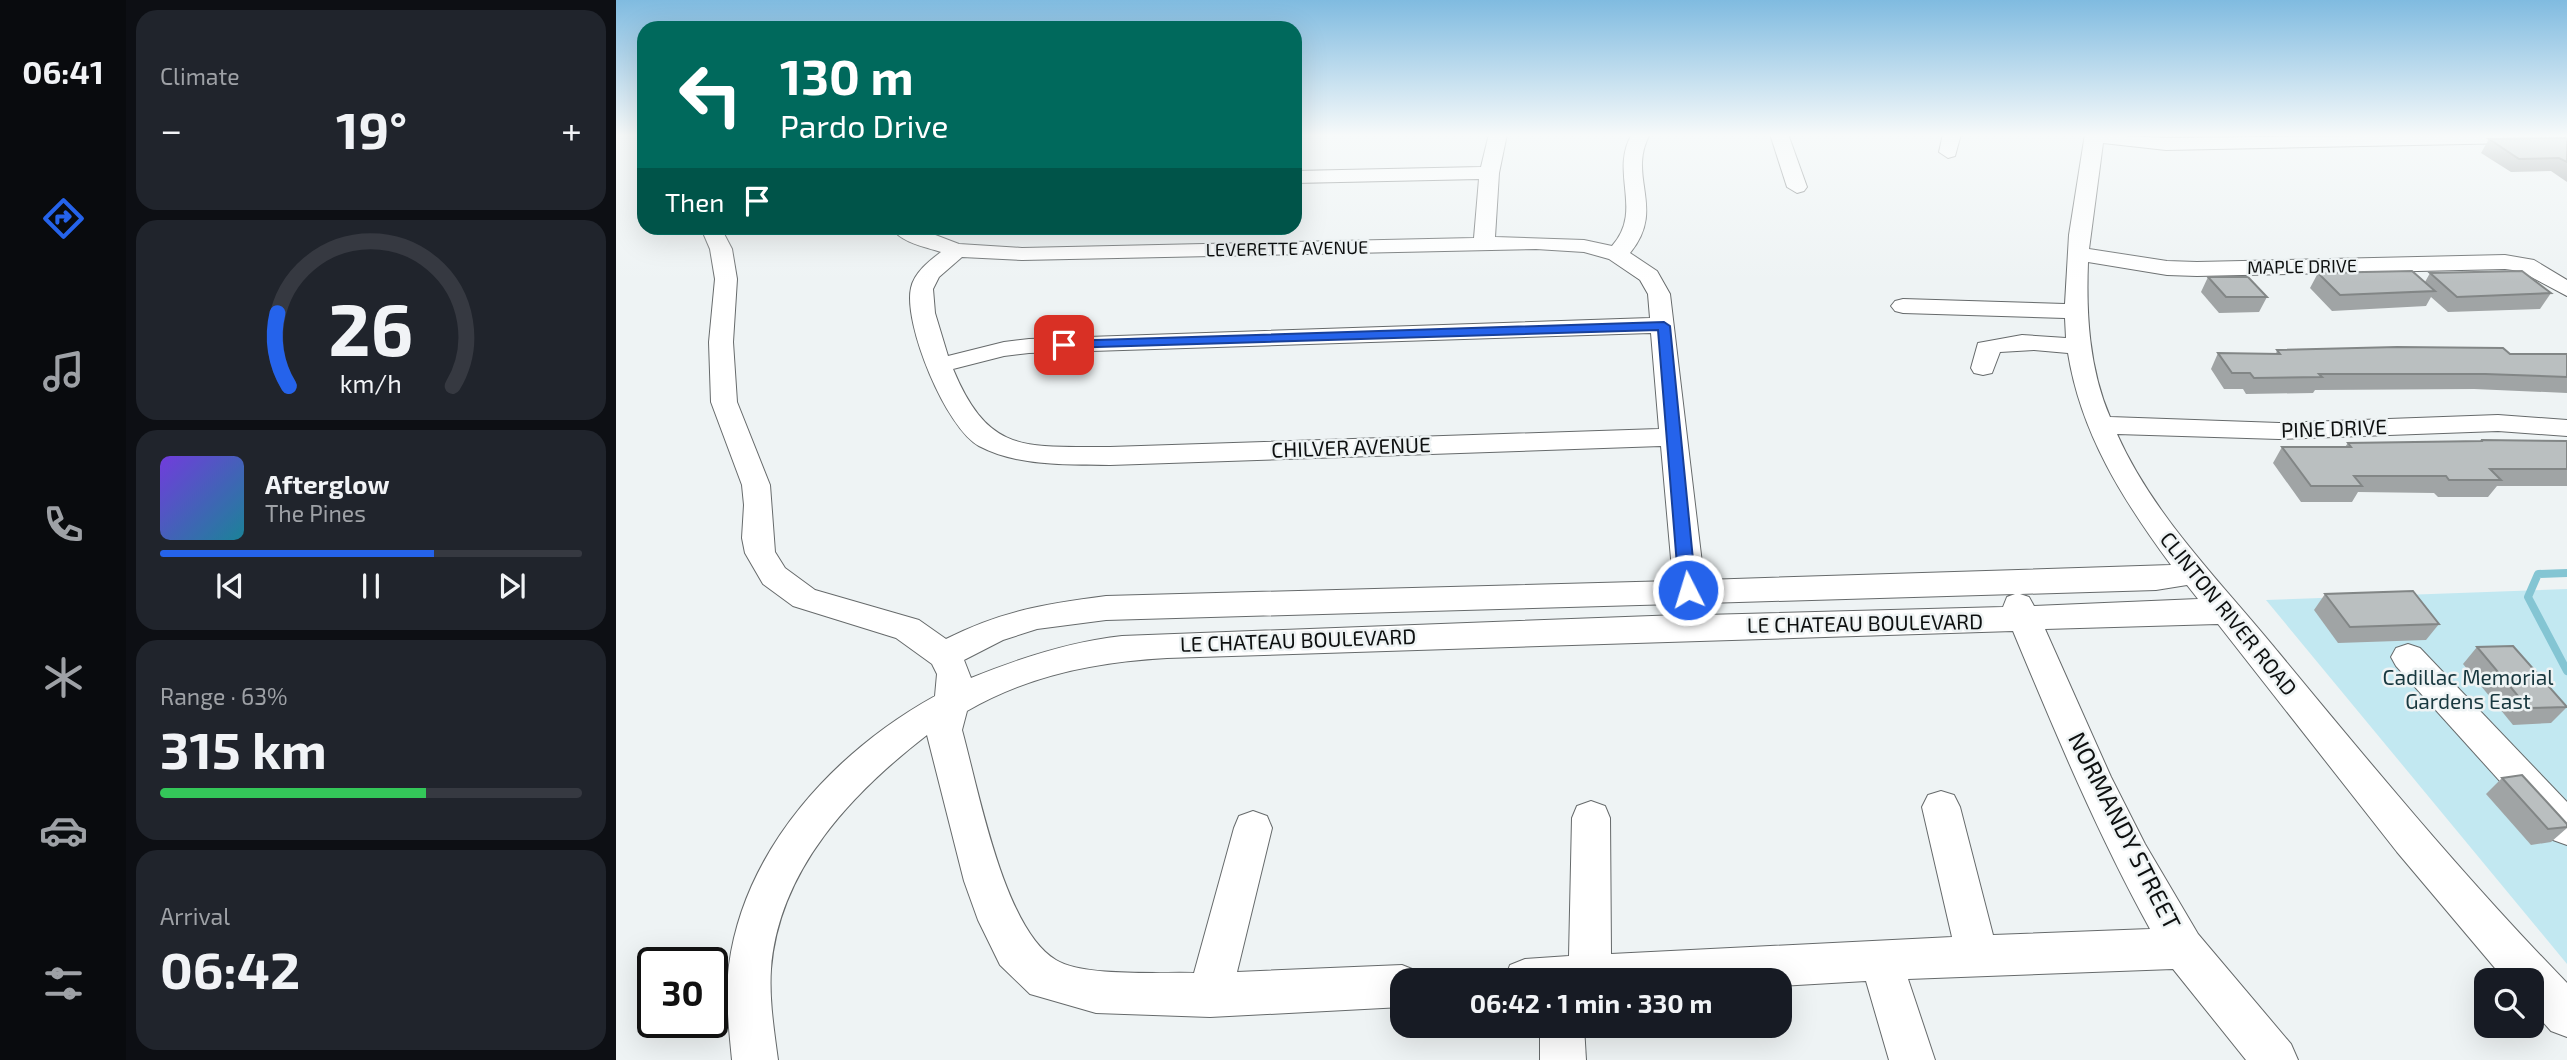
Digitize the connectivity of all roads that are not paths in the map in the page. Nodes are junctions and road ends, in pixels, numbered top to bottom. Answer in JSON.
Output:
{"nodes":[{"id":1,"x":1488,"y":183,"type":"edge"},
{"id":2,"x":1635,"y":183,"type":"edge"},
{"id":3,"x":1796,"y":183,"type":"edge"},
{"id":4,"x":2087,"y":183,"type":"edge"},
{"id":5,"x":1797,"y":187,"type":"dead end"},
{"id":6,"x":714,"y":235,"type":"edge"},
{"id":7,"x":915,"y":235,"type":"edge"},
{"id":8,"x":1484,"y":244,"type":"junction"},
{"id":9,"x":957,"y":250,"type":"junction"},
{"id":10,"x":1617,"y":254,"type":"junction"},
{"id":11,"x":2080,"y":254,"type":"junction"},
{"id":12,"x":2567,"y":289,"type":"edge"},
{"id":13,"x":1903,"y":306,"type":"dead end"},
{"id":14,"x":2077,"y":311,"type":"junction"},
{"id":15,"x":1664,"y":326,"type":"junction"},
{"id":16,"x":2081,"y":347,"type":"junction"},
{"id":17,"x":940,"y":365,"type":"junction"},
{"id":18,"x":1983,"y":369,"type":"dead end"},
{"id":19,"x":2101,"y":425,"type":"junction"},
{"id":20,"x":2567,"y":428,"type":"edge"},
{"id":21,"x":1673,"y":437,"type":"junction"},
{"id":22,"x":2192,"y":573,"type":"junction"},
{"id":23,"x":2006,"y":583,"type":"junction"},
{"id":24,"x":1688,"y":590,"type":"junction"},
{"id":25,"x":1180,"y":606,"type":"junction"},
{"id":26,"x":2228,"y":612,"type":"junction"},
{"id":27,"x":2026,"y":620,"type":"junction"},
{"id":28,"x":1695,"y":627,"type":"junction"},
{"id":29,"x":1167,"y":645,"type":"junction"},
{"id":30,"x":944,"y":655,"type":"junction"},
{"id":31,"x":2408,"y":657,"type":"dead end"},
{"id":32,"x":952,"y":703,"type":"junction"},
{"id":33,"x":1941,"y":807,"type":"dead end"},
{"id":34,"x":1591,"y":818,"type":"dead end"},
{"id":35,"x":1253,"y":828,"type":"dead end"},
{"id":36,"x":2567,"y":828,"type":"edge"},
{"id":37,"x":2183,"y":948,"type":"junction"},
{"id":38,"x":1978,"y":957,"type":"junction"},
{"id":39,"x":1881,"y":960,"type":"junction"},
{"id":40,"x":1561,"y":968,"type":"edge"},
{"id":41,"x":1745,"y":968,"type":"edge"},
{"id":42,"x":1390,"y":987,"type":"edge"},
{"id":43,"x":1210,"y":995,"type":"junction"},
{"id":44,"x":2567,"y":1015,"type":"edge"},
{"id":45,"x":1562,"y":1038,"type":"edge"},
{"id":46,"x":755,"y":1060,"type":"edge"},
{"id":47,"x":1563,"y":1060,"type":"edge"},
{"id":48,"x":1912,"y":1060,"type":"edge"},
{"id":49,"x":2275,"y":1060,"type":"edge"}],
"edges":[{"from":1,"to":8,"type":"street"},
{"from":2,"to":10,"type":"street"},
{"from":3,"to":5,"type":"street"},
{"from":4,"to":11,"type":"street","name":"CLINTON RIVER ROAD"},
{"from":6,"to":30,"type":"street"},
{"from":7,"to":9,"type":"street","name":"LEVERETTE AVENUE"},
{"from":8,"to":9,"type":"street","name":"LEVERETTE AVENUE"},
{"from":8,"to":10,"type":"street","name":"LEVERETTE AVENUE"},
{"from":9,"to":17,"type":"street","name":"CHILVER AVENUE"},
{"from":10,"to":15,"type":"street"},
{"from":11,"to":12,"type":"street","name":"MAPLE DRIVE"},
{"from":11,"to":14,"type":"street","name":"CLINTON RIVER ROAD"},
{"from":13,"to":14,"type":"street"},
{"from":14,"to":16,"type":"street","name":"CLINTON RIVER ROAD"},
{"from":15,"to":17,"type":"street"},
{"from":15,"to":21,"type":"street"},
{"from":16,"to":18,"type":"street"},
{"from":16,"to":19,"type":"street","name":"CLINTON RIVER ROAD"},
{"from":17,"to":21,"type":"street","name":"CHILVER AVENUE"},
{"from":19,"to":20,"type":"street","name":"PINE DRIVE"},
{"from":19,"to":22,"type":"street","name":"CLINTON RIVER ROAD"},
{"from":21,"to":24,"type":"street"},
{"from":22,"to":23,"type":"street","name":"LE CHATEAU BOULEVARD"},
{"from":22,"to":26,"type":"street","name":"CLINTON RIVER ROAD"},
{"from":23,"to":24,"type":"street","name":"LE CHATEAU BOULEVARD"},
{"from":23,"to":27,"type":"street","name":"NORMANDY STREET"},
{"from":24,"to":25,"type":"street","name":"LE CHATEAU BOULEVARD"},
{"from":24,"to":28,"type":"street"},
{"from":25,"to":29,"type":"street","name":"LE CHATEAU BOULEVARD"},
{"from":25,"to":30,"type":"street","name":"LE CHATEAU BOULEVARD"},
{"from":26,"to":27,"type":"street","name":"LE CHATEAU BOULEVARD"},
{"from":26,"to":44,"type":"street","name":"CLINTON RIVER ROAD"},
{"from":27,"to":28,"type":"street","name":"LE CHATEAU BOULEVARD"},
{"from":27,"to":37,"type":"street","name":"NORMANDY STREET"},
{"from":28,"to":29,"type":"street","name":"LE CHATEAU BOULEVARD"},
{"from":29,"to":32,"type":"street","name":"LE CHATEAU BOULEVARD"},
{"from":30,"to":32,"type":"street"},
{"from":31,"to":36,"type":"street"},
{"from":32,"to":43,"type":"street"},
{"from":32,"to":46,"type":"street","name":"LE CHATEAU BOULEVARD"},
{"from":33,"to":38,"type":"street"},
{"from":34,"to":40,"type":"street"},
{"from":35,"to":43,"type":"street"},
{"from":37,"to":38,"type":"street"},
{"from":37,"to":49,"type":"street","name":"NORMANDY STREET"},
{"from":38,"to":39,"type":"street"},
{"from":39,"to":41,"type":"street"},
{"from":39,"to":48,"type":"street"},
{"from":42,"to":43,"type":"street"},
{"from":45,"to":47,"type":"street"}]}
